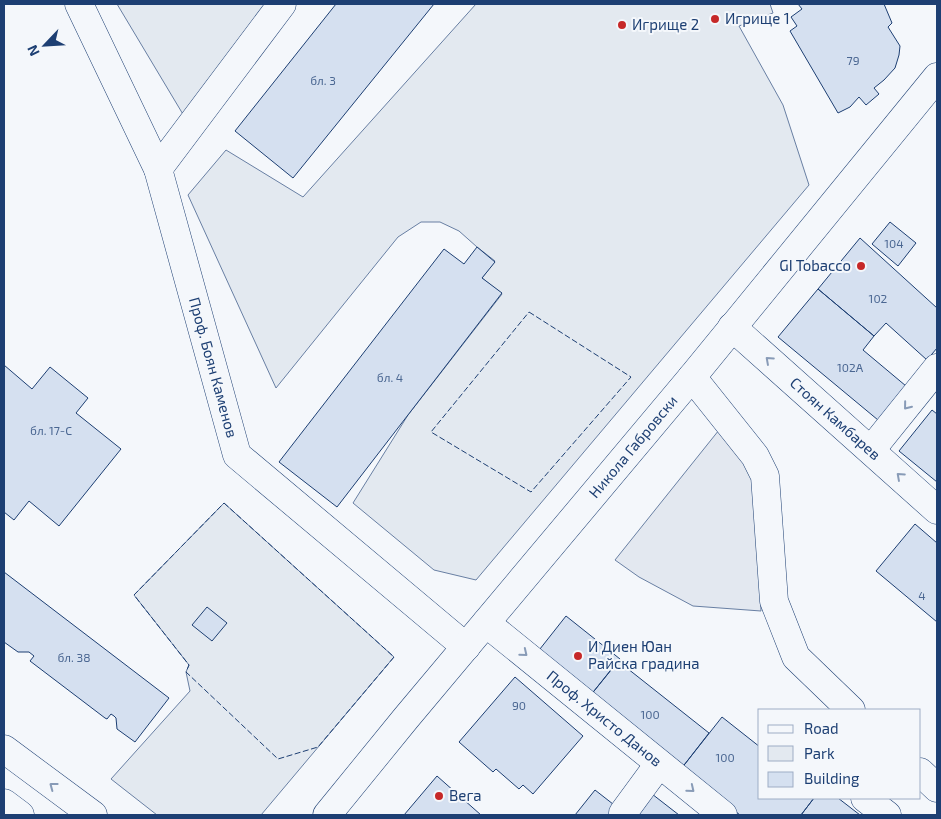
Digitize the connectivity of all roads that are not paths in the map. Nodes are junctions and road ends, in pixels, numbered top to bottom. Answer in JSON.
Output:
{"nodes":[{"id":1,"x":79,"y":4,"type":"edge"},
{"id":2,"x":282,"y":4,"type":"edge"},
{"id":3,"x":937,"y":77,"type":"edge"},
{"id":4,"x":158,"y":169,"type":"junction"},
{"id":5,"x":732,"y":327,"type":"junction"},
{"id":6,"x":937,"y":368,"type":"edge"},
{"id":7,"x":692,"y":377,"type":"junction"},
{"id":8,"x":871,"y":450,"type":"junction"},
{"id":9,"x":937,"y":510,"type":"edge"},
{"id":10,"x":486,"y":623,"type":"junction"},
{"id":11,"x":466,"y":646,"type":"junction"},
{"id":12,"x":850,"y":709,"type":"edge"},
{"id":13,"x":4,"y":749,"type":"edge"},
{"id":14,"x":659,"y":764,"type":"junction"},
{"id":15,"x":921,"y":773,"type":"edge"},
{"id":16,"x":937,"y":788,"type":"edge"},
{"id":17,"x":866,"y":799,"type":"edge"},
{"id":18,"x":4,"y":803,"type":"edge"},
{"id":19,"x":623,"y":812,"type":"dead end"},
{"id":20,"x":20,"y":815,"type":"edge"},
{"id":21,"x":92,"y":815,"type":"edge"},
{"id":22,"x":327,"y":815,"type":"edge"},
{"id":23,"x":723,"y":815,"type":"edge"},
{"id":24,"x":887,"y":815,"type":"edge"}],
"edges":[{"from":1,"to":4,"type":"street","name":"Проф. Боян Каменов"},
{"from":2,"to":4,"type":"street"},
{"from":3,"to":5,"type":"street","name":"Никола Габровски"},
{"from":4,"to":11,"type":"street","name":"Проф. Боян Каменов"},
{"from":5,"to":7,"type":"street","name":"Никола Габровски"},
{"from":8,"to":5,"type":"street","name":"Стоян Камбарев","one_way":true},
{"from":6,"to":8,"type":"street","one_way":true},
{"from":7,"to":10,"type":"street","name":"Никола Габровски"},
{"from":7,"to":12,"type":"street"},
{"from":9,"to":8,"type":"street","name":"Стоян Камбарев","one_way":true},
{"from":10,"to":11,"type":"street","name":"Никола Габровски"},
{"from":10,"to":14,"type":"street","name":"Проф. Христо Данов","one_way":true},
{"from":11,"to":22,"type":"street","name":"Никола Габровски"},
{"from":21,"to":13,"type":"street","one_way":true},
{"from":14,"to":19,"type":"street"},
{"from":14,"to":23,"type":"street","name":"Проф. Христо Данов","one_way":true},
{"from":15,"to":16,"type":"street"},
{"from":17,"to":24,"type":"street"},
{"from":18,"to":20,"type":"street"}]}
